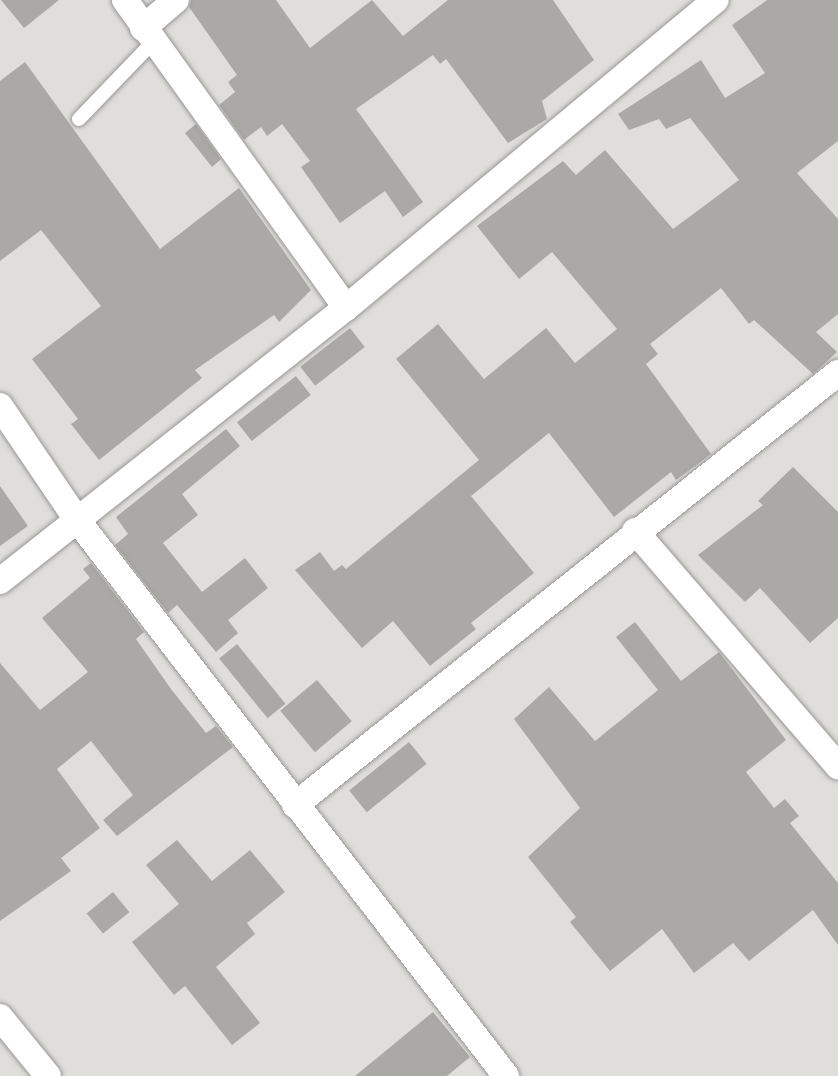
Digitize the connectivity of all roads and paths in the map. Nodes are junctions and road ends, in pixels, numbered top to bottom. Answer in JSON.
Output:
{"nodes":[{"id":1,"x":125,"y":0,"type":"edge"},
{"id":2,"x":176,"y":0,"type":"edge"},
{"id":3,"x":716,"y":0,"type":"edge"},
{"id":4,"x":148,"y":35,"type":"junction"},
{"id":5,"x":80,"y":119,"type":"dead end"},
{"id":6,"x":346,"y":308,"type":"junction"},
{"id":7,"x":838,"y":373,"type":"edge"},
{"id":8,"x":0,"y":406,"type":"edge"},
{"id":9,"x":78,"y":522,"type":"junction"},
{"id":10,"x":635,"y":531,"type":"junction"},
{"id":11,"x":0,"y":581,"type":"edge"},
{"id":12,"x":838,"y":766,"type":"edge"},
{"id":13,"x":295,"y":805,"type":"junction"},
{"id":14,"x":0,"y":1017,"type":"edge"},
{"id":15,"x":48,"y":1076,"type":"edge"},
{"id":16,"x":506,"y":1076,"type":"edge"}],
"edges":[{"from":1,"to":4,"type":"street"},
{"from":2,"to":4,"type":"street"},
{"from":3,"to":6,"type":"street"},
{"from":4,"to":5,"type":"lane"},
{"from":4,"to":6,"type":"street"},
{"from":6,"to":9,"type":"street"},
{"from":7,"to":10,"type":"street"},
{"from":8,"to":9,"type":"street"},
{"from":9,"to":11,"type":"street"},
{"from":9,"to":13,"type":"street"},
{"from":10,"to":12,"type":"street"},
{"from":10,"to":13,"type":"street"},
{"from":13,"to":16,"type":"street"},
{"from":14,"to":15,"type":"street"}]}
